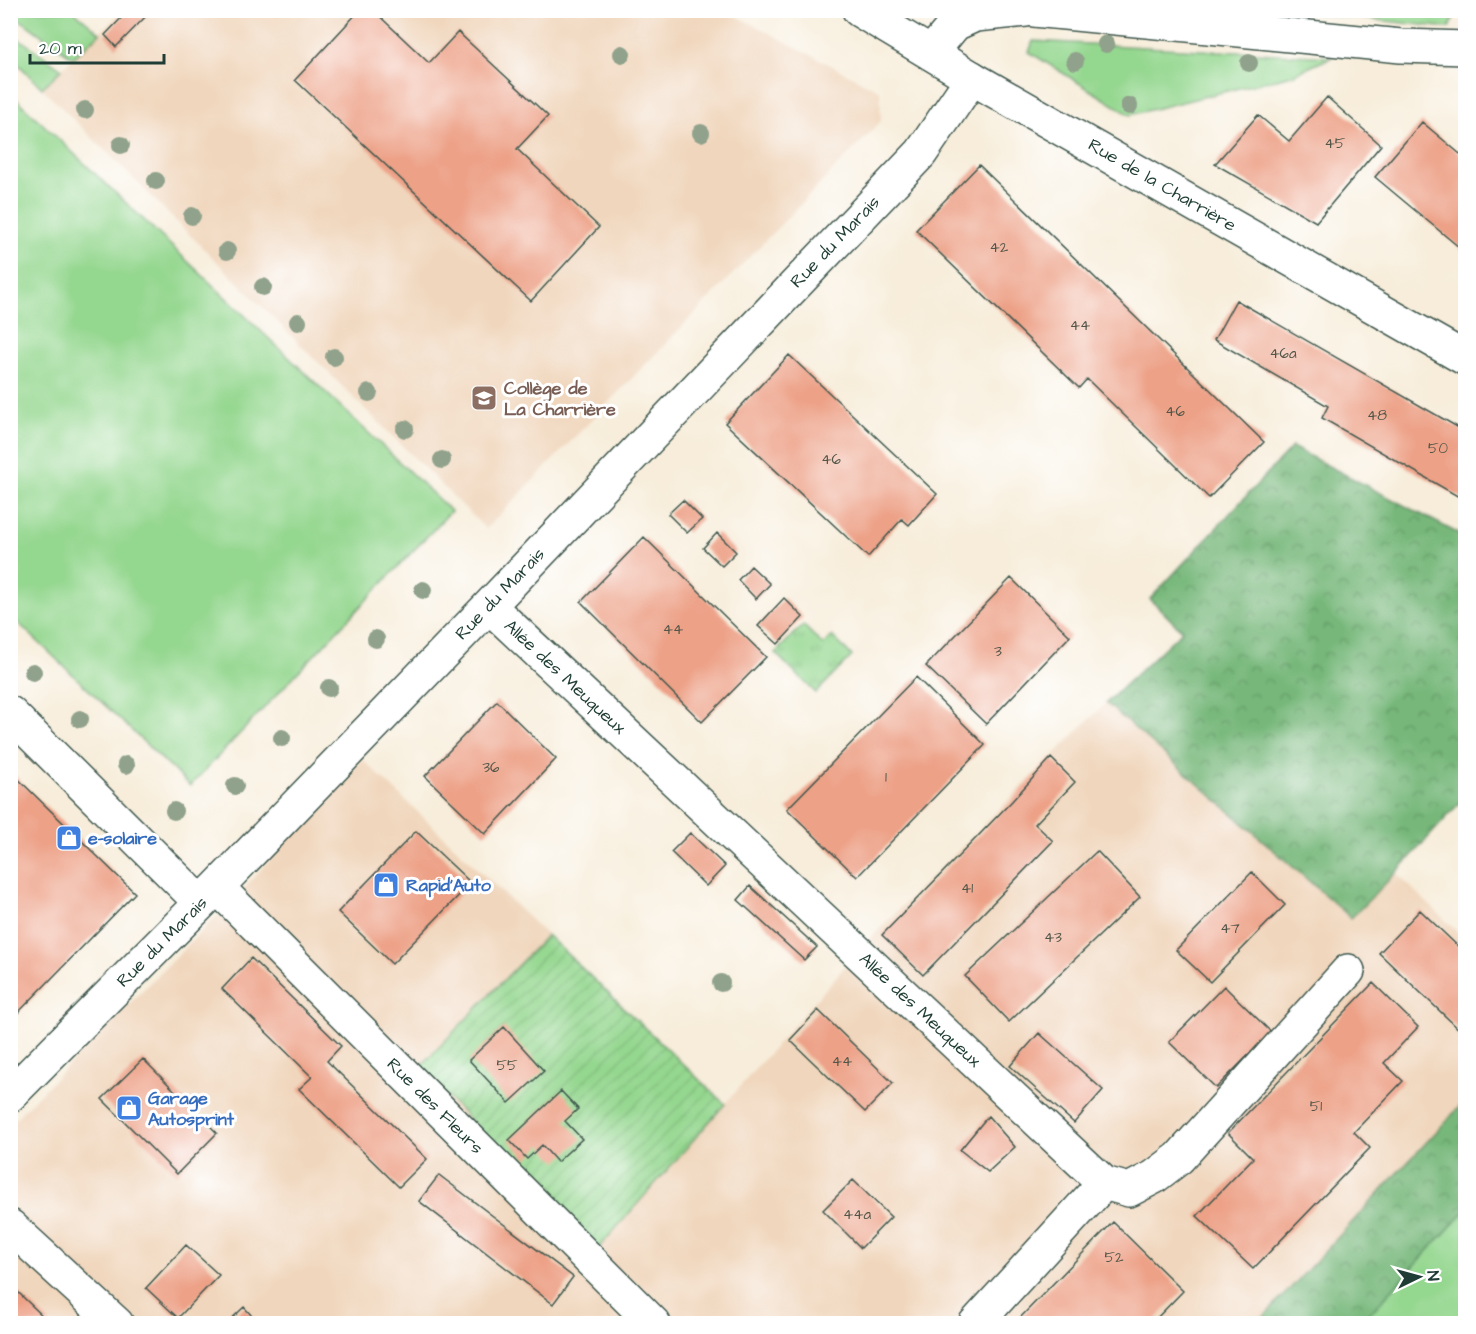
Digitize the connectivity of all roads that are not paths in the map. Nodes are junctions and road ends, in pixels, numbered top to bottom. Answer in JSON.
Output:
{"nodes":[{"id":1,"x":859,"y":10,"type":"edge"},
{"id":2,"x":1026,"y":10,"type":"edge"},
{"id":3,"x":1034,"y":10,"type":"edge"},
{"id":4,"x":1183,"y":10,"type":"edge"},
{"id":5,"x":1145,"y":22,"type":"junction"},
{"id":6,"x":1466,"y":48,"type":"edge"},
{"id":7,"x":932,"y":53,"type":"junction"},
{"id":8,"x":972,"y":78,"type":"junction"},
{"id":9,"x":1466,"y":358,"type":"edge"},
{"id":10,"x":489,"y":606,"type":"junction"},
{"id":11,"x":10,"y":713,"type":"edge"},
{"id":12,"x":209,"y":895,"type":"junction"},
{"id":13,"x":1348,"y":971,"type":"dead end"},
{"id":14,"x":10,"y":1095,"type":"edge"},
{"id":15,"x":1104,"y":1183,"type":"junction"},
{"id":16,"x":10,"y":1226,"type":"edge"},
{"id":17,"x":117,"y":1323,"type":"edge"},
{"id":18,"x":654,"y":1323,"type":"edge"},
{"id":19,"x":975,"y":1323,"type":"edge"}],
"edges":[{"from":1,"to":7,"type":"street","name":"Rue de la Charrière"},
{"from":2,"to":7,"type":"street"},
{"from":3,"to":5,"type":"street"},
{"from":4,"to":5,"type":"street"},
{"from":5,"to":6,"type":"street"},
{"from":7,"to":8,"type":"street","name":"Rue de la Charrière"},
{"from":8,"to":9,"type":"street","name":"Rue de la Charrière"},
{"from":8,"to":10,"type":"street","name":"Rue du Marais"},
{"from":10,"to":12,"type":"street","name":"Rue du Marais"},
{"from":10,"to":15,"type":"street","name":"Allée des Meuqueux"},
{"from":11,"to":12,"type":"street","name":"Rue des Fleurs"},
{"from":12,"to":14,"type":"street","name":"Rue du Marais"},
{"from":12,"to":18,"type":"street","name":"Rue des Fleurs"},
{"from":13,"to":15,"type":"street"},
{"from":15,"to":19,"type":"street"},
{"from":16,"to":17,"type":"street"}]}
